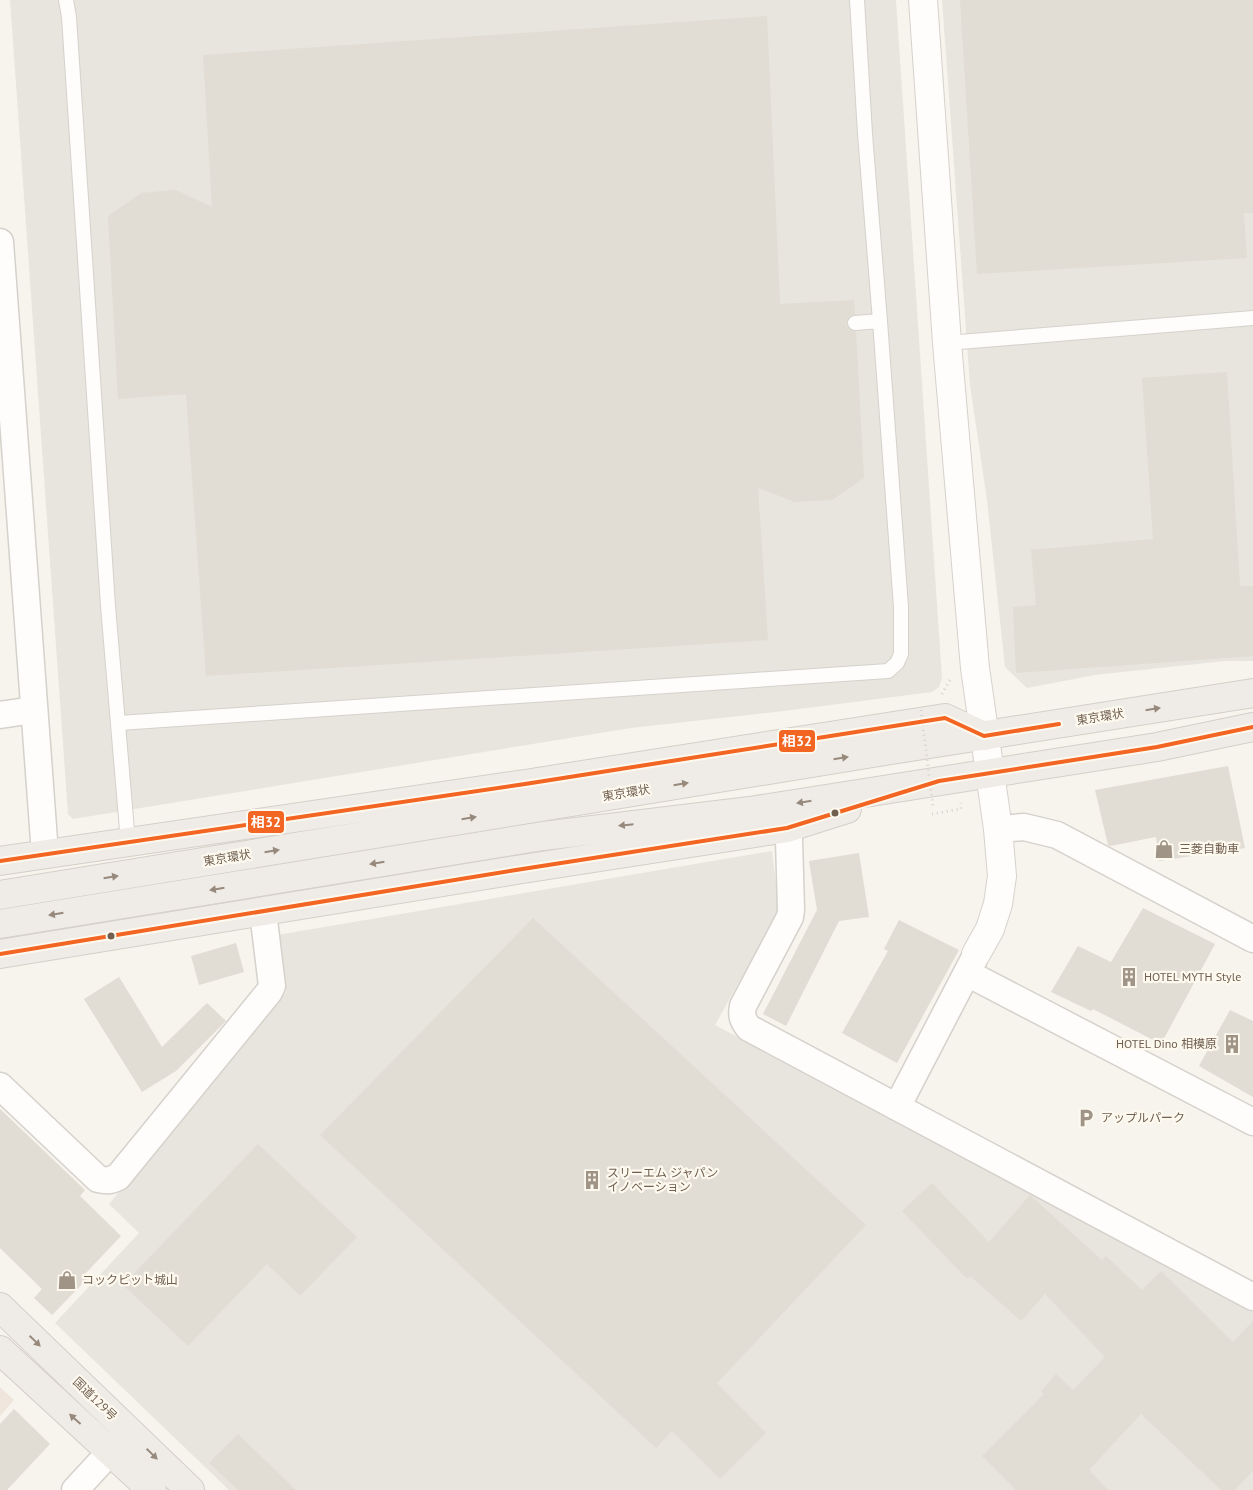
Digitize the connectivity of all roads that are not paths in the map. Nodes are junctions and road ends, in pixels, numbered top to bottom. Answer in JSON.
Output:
{"nodes":[{"id":1,"x":66,"y":0,"type":"edge"},
{"id":2,"x":75,"y":0,"type":"edge"},
{"id":3,"x":856,"y":0,"type":"edge"},
{"id":4,"x":923,"y":0,"type":"edge"},
{"id":5,"x":69,"y":17,"type":"junction"},
{"id":6,"x":0,"y":242,"type":"edge"},
{"id":7,"x":1253,"y":318,"type":"edge"},
{"id":8,"x":880,"y":321,"type":"junction"},
{"id":9,"x":855,"y":323,"type":"dead end"},
{"id":10,"x":946,"y":343,"type":"junction"},
{"id":11,"x":4,"y":363,"type":"edge"},
{"id":12,"x":11,"y":540,"type":"edge"},
{"id":13,"x":1253,"y":693,"type":"edge"},
{"id":14,"x":34,"y":710,"type":"junction"},
{"id":15,"x":0,"y":714,"type":"edge"},
{"id":16,"x":119,"y":723,"type":"junction"},
{"id":17,"x":1253,"y":727,"type":"edge"},
{"id":18,"x":1223,"y":733,"type":"junction"},
{"id":19,"x":1253,"y":734,"type":"edge"},
{"id":20,"x":984,"y":736,"type":"junction"},
{"id":21,"x":990,"y":773,"type":"junction"},
{"id":22,"x":939,"y":781,"type":"junction"},
{"id":23,"x":787,"y":828,"type":"junction"},
{"id":24,"x":998,"y":830,"type":"junction"},
{"id":25,"x":128,"y":842,"type":"junction"},
{"id":26,"x":44,"y":854,"type":"junction"},
{"id":27,"x":0,"y":861,"type":"edge"},
{"id":28,"x":6,"y":894,"type":"edge"},
{"id":29,"x":263,"y":912,"type":"junction"},
{"id":30,"x":8,"y":922,"type":"edge"},
{"id":31,"x":1253,"y":939,"type":"edge"},
{"id":32,"x":0,"y":954,"type":"edge"},
{"id":33,"x":971,"y":964,"type":"junction"},
{"id":34,"x":0,"y":1086,"type":"edge"},
{"id":35,"x":897,"y":1107,"type":"junction"},
{"id":36,"x":1253,"y":1122,"type":"edge"},
{"id":37,"x":1253,"y":1297,"type":"edge"},
{"id":38,"x":0,"y":1307,"type":"edge"},
{"id":39,"x":0,"y":1350,"type":"edge"},
{"id":40,"x":111,"y":1452,"type":"junction"},
{"id":41,"x":75,"y":1490,"type":"edge"},
{"id":42,"x":152,"y":1490,"type":"edge"},
{"id":43,"x":190,"y":1490,"type":"edge"}],
"edges":[{"from":1,"to":5,"type":"lane"},
{"from":2,"to":5,"type":"lane"},
{"from":3,"to":8,"type":"lane"},
{"from":4,"to":10,"type":"street"},
{"from":5,"to":16,"type":"lane"},
{"from":6,"to":11,"type":"street"},
{"from":7,"to":10,"type":"lane"},
{"from":8,"to":9,"type":"lane"},
{"from":8,"to":16,"type":"lane"},
{"from":10,"to":20,"type":"street"},
{"from":11,"to":12,"type":"street"},
{"from":12,"to":14,"type":"street"},
{"from":20,"to":13,"type":"highway","name":"東京環状","one_way":true},
{"from":14,"to":15,"type":"street"},
{"from":14,"to":26,"type":"street"},
{"from":16,"to":25,"type":"lane"},
{"from":17,"to":18,"type":"highway"},
{"from":18,"to":19,"type":"street"},
{"from":18,"to":21,"type":"highway"},
{"from":20,"to":21,"type":"street"},
{"from":20,"to":25,"type":"highway"},
{"from":28,"to":20,"type":"highway","name":"東京環状","one_way":true},
{"from":21,"to":22,"type":"highway"},
{"from":21,"to":24,"type":"street"},
{"from":22,"to":23,"type":"highway"},
{"from":22,"to":30,"type":"highway","one_way":true},
{"from":23,"to":29,"type":"highway"},
{"from":23,"to":35,"type":"street"},
{"from":24,"to":31,"type":"street"},
{"from":24,"to":33,"type":"street"},
{"from":25,"to":26,"type":"highway"},
{"from":26,"to":27,"type":"highway"},
{"from":29,"to":32,"type":"highway"},
{"from":29,"to":34,"type":"street"},
{"from":33,"to":35,"type":"street"},
{"from":33,"to":36,"type":"street"},
{"from":35,"to":37,"type":"street"},
{"from":38,"to":43,"type":"highway","name":"国道129号","one_way":true},
{"from":40,"to":39,"type":"highway","one_way":true},
{"from":40,"to":41,"type":"street"},
{"from":40,"to":42,"type":"highway"}]}
